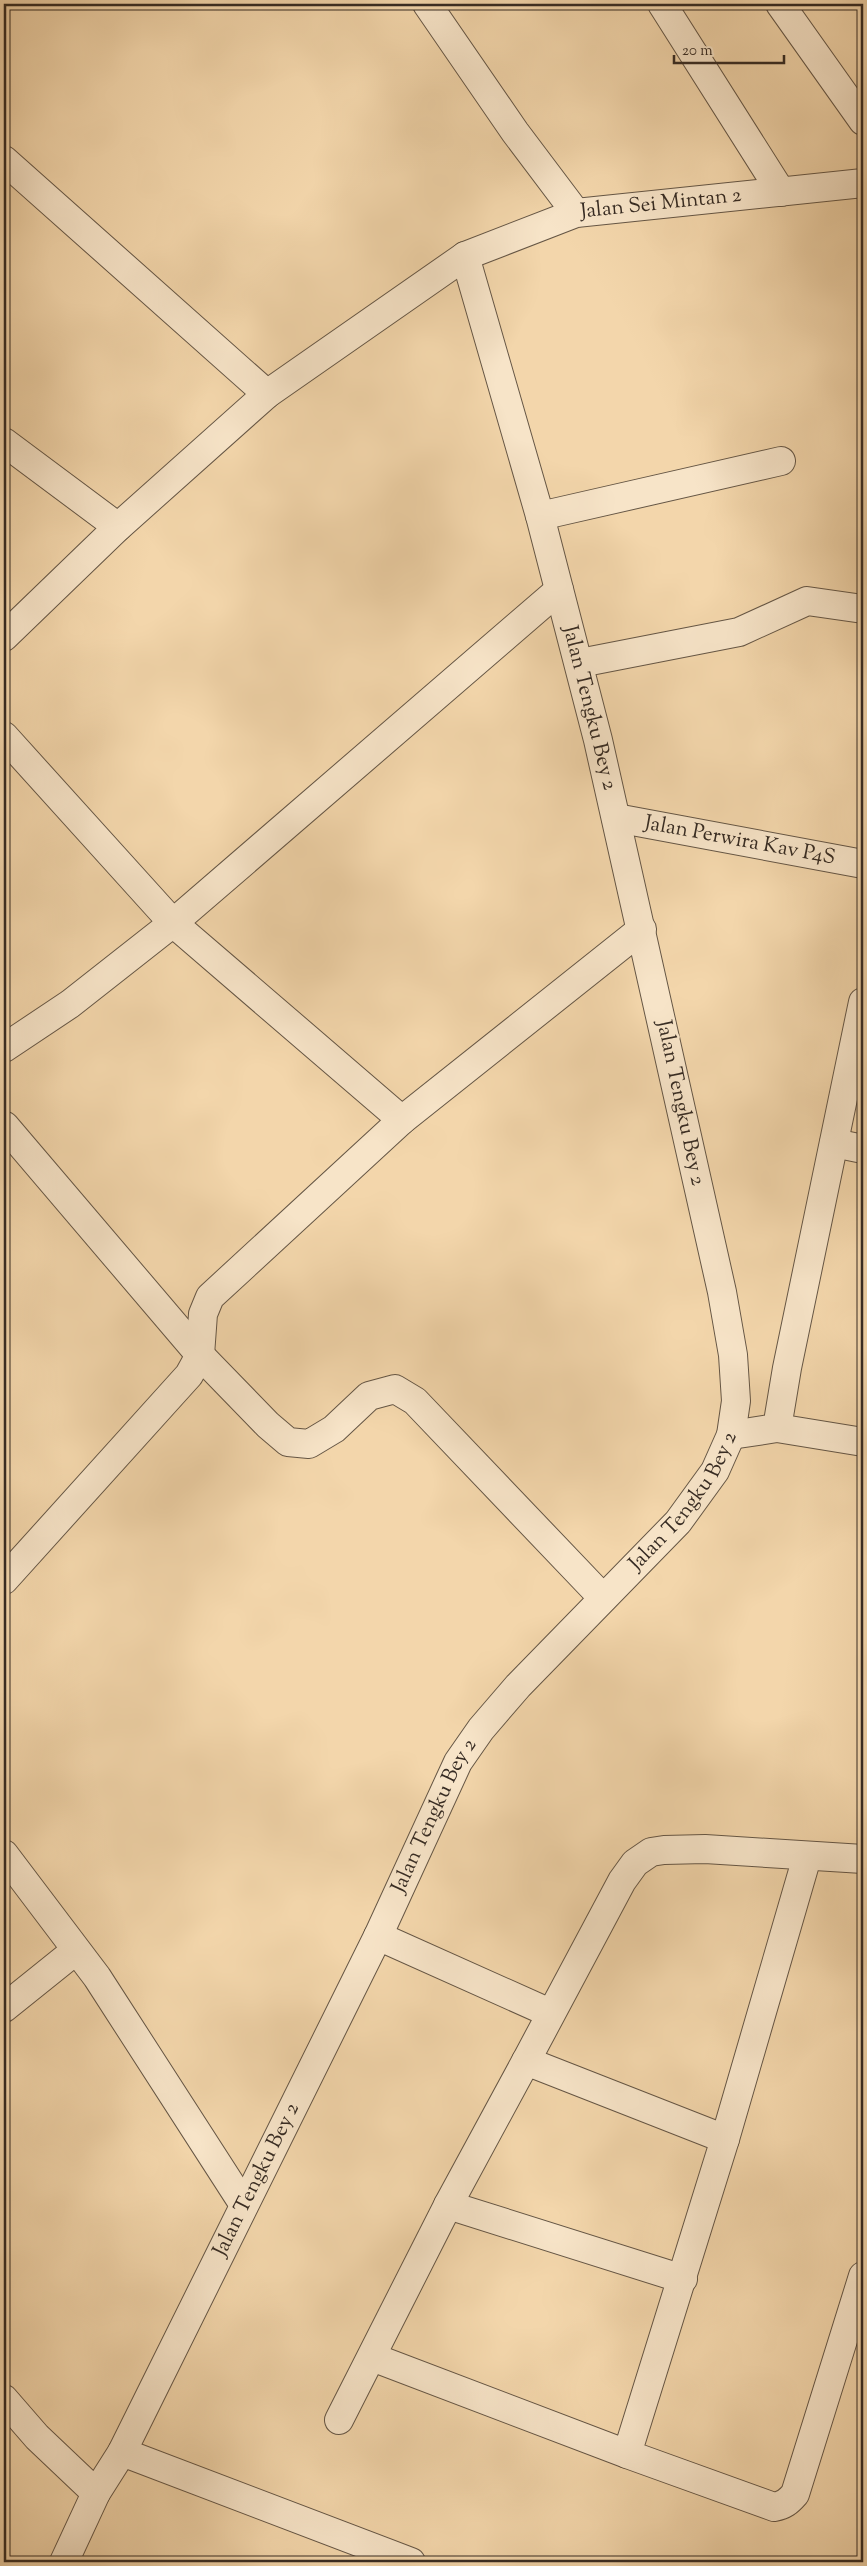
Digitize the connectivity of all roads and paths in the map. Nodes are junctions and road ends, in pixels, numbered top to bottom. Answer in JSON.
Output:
{"nodes":[{"id":1,"x":427,"y":4,"type":"edge"},
{"id":2,"x":662,"y":4,"type":"edge"},
{"id":3,"x":780,"y":4,"type":"edge"},
{"id":4,"x":863,"y":122,"type":"edge"},
{"id":5,"x":4,"y":160,"type":"edge"},
{"id":6,"x":863,"y":183,"type":"edge"},
{"id":7,"x":781,"y":192,"type":"junction"},
{"id":8,"x":576,"y":213,"type":"junction"},
{"id":9,"x":465,"y":256,"type":"junction"},
{"id":10,"x":267,"y":394,"type":"junction"},
{"id":11,"x":4,"y":442,"type":"edge"},
{"id":12,"x":782,"y":461,"type":"dead end"},
{"id":13,"x":540,"y":516,"type":"junction"},
{"id":14,"x":118,"y":527,"type":"junction"},
{"id":15,"x":559,"y":590,"type":"junction"},
{"id":16,"x":863,"y":609,"type":"edge"},
{"id":17,"x":4,"y":637,"type":"edge"},
{"id":18,"x":580,"y":663,"type":"junction"},
{"id":19,"x":4,"y":736,"type":"edge"},
{"id":20,"x":616,"y":818,"type":"junction"},
{"id":21,"x":863,"y":864,"type":"edge"},
{"id":22,"x":173,"y":923,"type":"junction"},
{"id":23,"x":642,"y":929,"type":"junction"},
{"id":24,"x":863,"y":1002,"type":"edge"},
{"id":25,"x":4,"y":1048,"type":"edge"},
{"id":26,"x":402,"y":1120,"type":"junction"},
{"id":27,"x":4,"y":1126,"type":"edge"},
{"id":28,"x":834,"y":1143,"type":"junction"},
{"id":29,"x":863,"y":1149,"type":"edge"},
{"id":30,"x":200,"y":1355,"type":"junction"},
{"id":31,"x":777,"y":1428,"type":"junction"},
{"id":32,"x":731,"y":1435,"type":"junction"},
{"id":33,"x":863,"y":1442,"type":"edge"},
{"id":34,"x":4,"y":1580,"type":"edge"},
{"id":35,"x":604,"y":1598,"type":"junction"},
{"id":36,"x":4,"y":1854,"type":"edge"},
{"id":37,"x":807,"y":1857,"type":"junction"},
{"id":38,"x":863,"y":1859,"type":"edge"},
{"id":39,"x":378,"y":1936,"type":"junction"},
{"id":40,"x":75,"y":1951,"type":"junction"},
{"id":41,"x":4,"y":2008,"type":"edge"},
{"id":42,"x":550,"y":2013,"type":"junction"},
{"id":43,"x":526,"y":2061,"type":"junction"},
{"id":44,"x":726,"y":2139,"type":"junction"},
{"id":45,"x":244,"y":2205,"type":"junction"},
{"id":46,"x":448,"y":2205,"type":"junction"},
{"id":47,"x":863,"y":2276,"type":"edge"},
{"id":48,"x":683,"y":2279,"type":"junction"},
{"id":49,"x":372,"y":2357,"type":"junction"},
{"id":50,"x":4,"y":2399,"type":"edge"},
{"id":51,"x":339,"y":2420,"type":"dead end"},
{"id":52,"x":122,"y":2452,"type":"junction"},
{"id":53,"x":627,"y":2454,"type":"junction"},
{"id":54,"x":96,"y":2493,"type":"junction"},
{"id":55,"x":64,"y":2562,"type":"edge"},
{"id":56,"x":411,"y":2562,"type":"edge"}],
"edges":[{"from":1,"to":8,"type":"street"},
{"from":2,"to":7,"type":"street"},
{"from":3,"to":4,"type":"street"},
{"from":5,"to":10,"type":"street"},
{"from":6,"to":7,"type":"street","name":"Jalan Sei Mintan 2"},
{"from":7,"to":8,"type":"street","name":"Jalan Sei Mintan 2"},
{"from":8,"to":9,"type":"street","name":"Jalan Sei Mintan 2"},
{"from":9,"to":10,"type":"street","name":"Jalan Sei Mintan 2"},
{"from":9,"to":13,"type":"street","name":"Jalan Tengku Bey 2"},
{"from":10,"to":14,"type":"street","name":"Jalan Sei Mintan 2"},
{"from":11,"to":14,"type":"street"},
{"from":12,"to":13,"type":"street"},
{"from":13,"to":15,"type":"street","name":"Jalan Tengku Bey 2"},
{"from":14,"to":17,"type":"street","name":"Jalan Sei Mintan 2"},
{"from":15,"to":18,"type":"street","name":"Jalan Tengku Bey 2"},
{"from":15,"to":22,"type":"street"},
{"from":16,"to":18,"type":"street"},
{"from":18,"to":20,"type":"street","name":"Jalan Tengku Bey 2"},
{"from":19,"to":22,"type":"street"},
{"from":20,"to":21,"type":"street","name":"Jalan Perwira Kav P4S"},
{"from":20,"to":23,"type":"street","name":"Jalan Tengku Bey 2"},
{"from":22,"to":25,"type":"street"},
{"from":22,"to":26,"type":"street"},
{"from":23,"to":26,"type":"street"},
{"from":23,"to":32,"type":"street","name":"Jalan Tengku Bey 2"},
{"from":24,"to":28,"type":"street"},
{"from":26,"to":30,"type":"street"},
{"from":27,"to":30,"type":"street"},
{"from":28,"to":29,"type":"street"},
{"from":28,"to":31,"type":"street"},
{"from":30,"to":34,"type":"street"},
{"from":30,"to":35,"type":"street"},
{"from":31,"to":32,"type":"street"},
{"from":31,"to":33,"type":"street"},
{"from":32,"to":35,"type":"street","name":"Jalan Tengku Bey 2"},
{"from":35,"to":39,"type":"street","name":"Jalan Tengku Bey 2"},
{"from":36,"to":40,"type":"street"},
{"from":37,"to":38,"type":"street"},
{"from":37,"to":42,"type":"street"},
{"from":37,"to":44,"type":"street"},
{"from":39,"to":42,"type":"street"},
{"from":39,"to":45,"type":"street","name":"Jalan Tengku Bey 2"},
{"from":40,"to":41,"type":"street"},
{"from":40,"to":45,"type":"street"},
{"from":42,"to":43,"type":"street"},
{"from":43,"to":44,"type":"street"},
{"from":43,"to":46,"type":"street"},
{"from":44,"to":48,"type":"street"},
{"from":45,"to":52,"type":"street","name":"Jalan Tengku Bey 2"},
{"from":46,"to":48,"type":"street"},
{"from":46,"to":49,"type":"street"},
{"from":47,"to":53,"type":"street"},
{"from":48,"to":53,"type":"street"},
{"from":49,"to":51,"type":"street"},
{"from":49,"to":53,"type":"street"},
{"from":50,"to":54,"type":"street"},
{"from":52,"to":54,"type":"street","name":"Jalan Tengku Bey 2"},
{"from":52,"to":56,"type":"street"},
{"from":54,"to":55,"type":"street","name":"Jalan Tengku Bey 2"}]}
